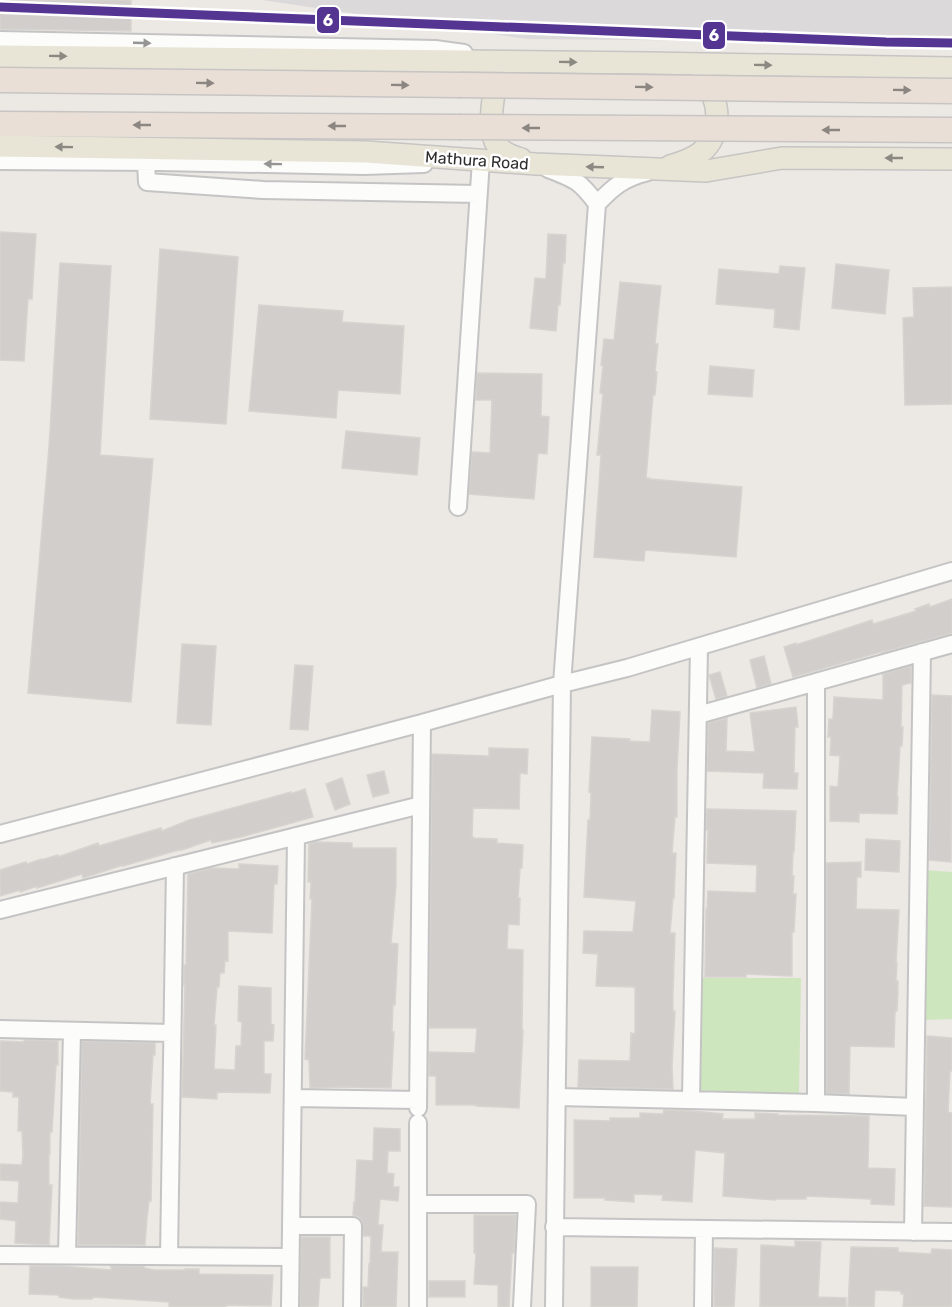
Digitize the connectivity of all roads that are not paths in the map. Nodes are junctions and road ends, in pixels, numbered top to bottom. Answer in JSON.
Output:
{"nodes":[{"id":1,"x":0,"y":40,"type":"edge"},
{"id":2,"x":0,"y":56,"type":"edge"},
{"id":3,"x":481,"y":61,"type":"junction"},
{"id":4,"x":536,"y":61,"type":"junction"},
{"id":5,"x":677,"y":63,"type":"junction"},
{"id":6,"x":952,"y":68,"type":"edge"},
{"id":7,"x":0,"y":80,"type":"edge"},
{"id":8,"x":952,"y":91,"type":"edge"},
{"id":9,"x":0,"y":123,"type":"edge"},
{"id":10,"x":952,"y":130,"type":"edge"},
{"id":11,"x":0,"y":146,"type":"edge"},
{"id":12,"x":434,"y":157,"type":"junction"},
{"id":13,"x":952,"y":159,"type":"edge"},
{"id":14,"x":481,"y":160,"type":"junction"},
{"id":15,"x":0,"y":161,"type":"edge"},
{"id":16,"x":146,"y":162,"type":"junction"},
{"id":17,"x":536,"y":164,"type":"junction"},
{"id":18,"x":660,"y":169,"type":"junction"},
{"id":19,"x":478,"y":194,"type":"junction"},
{"id":20,"x":597,"y":204,"type":"junction"},
{"id":21,"x":458,"y":507,"type":"dead end"},
{"id":22,"x":952,"y":571,"type":"edge"},
{"id":23,"x":952,"y":644,"type":"edge"},
{"id":24,"x":699,"y":647,"type":"junction"},
{"id":25,"x":922,"y":652,"type":"junction"},
{"id":26,"x":816,"y":682,"type":"junction"},
{"id":27,"x":562,"y":684,"type":"junction"},
{"id":28,"x":698,"y":715,"type":"junction"},
{"id":29,"x":422,"y":723,"type":"junction"},
{"id":30,"x":422,"y":805,"type":"junction"},
{"id":31,"x":0,"y":834,"type":"edge"},
{"id":32,"x":296,"y":836,"type":"junction"},
{"id":33,"x":176,"y":866,"type":"junction"},
{"id":34,"x":0,"y":910,"type":"edge"},
{"id":35,"x":0,"y":1029,"type":"edge"},
{"id":36,"x":72,"y":1031,"type":"junction"},
{"id":37,"x":172,"y":1033,"type":"junction"},
{"id":38,"x":557,"y":1097,"type":"junction"},
{"id":39,"x":293,"y":1098,"type":"junction"},
{"id":40,"x":691,"y":1099,"type":"junction"},
{"id":41,"x":816,"y":1102,"type":"junction"},
{"id":42,"x":915,"y":1107,"type":"junction"},
{"id":43,"x":418,"y":1110,"type":"junction"},
{"id":44,"x":418,"y":1204,"type":"junction"},
{"id":45,"x":291,"y":1226,"type":"junction"},
{"id":46,"x":554,"y":1227,"type":"junction"},
{"id":47,"x":704,"y":1229,"type":"junction"},
{"id":48,"x":913,"y":1232,"type":"junction"},
{"id":49,"x":952,"y":1232,"type":"edge"},
{"id":50,"x":0,"y":1255,"type":"edge"},
{"id":51,"x":67,"y":1255,"type":"junction"},
{"id":52,"x":169,"y":1256,"type":"junction"},
{"id":53,"x":290,"y":1257,"type":"junction"},
{"id":54,"x":290,"y":1307,"type":"edge"},
{"id":55,"x":352,"y":1307,"type":"edge"},
{"id":56,"x":418,"y":1307,"type":"edge"},
{"id":57,"x":522,"y":1307,"type":"edge"},
{"id":58,"x":554,"y":1307,"type":"edge"},
{"id":59,"x":703,"y":1307,"type":"edge"}],
"edges":[{"from":1,"to":3,"type":"street","one_way":true},
{"from":2,"to":3,"type":"main road","one_way":true},
{"from":3,"to":4,"type":"main road"},
{"from":4,"to":5,"type":"main road","one_way":true},
{"from":4,"to":17,"type":"main road"},
{"from":5,"to":6,"type":"main road","one_way":true},
{"from":5,"to":18,"type":"main road"},
{"from":7,"to":8,"type":"highway","one_way":true,"bridge":true},
{"from":10,"to":9,"type":"highway","name":"Mathura Road","one_way":true,"bridge":true},
{"from":12,"to":11,"type":"main road","name":"Mathura Road","one_way":true},
{"from":12,"to":14,"type":"main road","name":"Mathura Road"},
{"from":12,"to":16,"type":"street","one_way":true},
{"from":13,"to":18,"type":"main road","name":"Mathura Road","one_way":true},
{"from":14,"to":17,"type":"main road","name":"Mathura Road"},
{"from":14,"to":19,"type":"street"},
{"from":15,"to":16,"type":"street"},
{"from":16,"to":19,"type":"street"},
{"from":18,"to":17,"type":"main road","name":"Mathura Road","one_way":true},
{"from":17,"to":20,"type":"street"},
{"from":18,"to":20,"type":"street"},
{"from":19,"to":21,"type":"street"},
{"from":20,"to":27,"type":"street"},
{"from":22,"to":24,"type":"street"},
{"from":23,"to":25,"type":"street"},
{"from":24,"to":27,"type":"street"},
{"from":24,"to":28,"type":"street"},
{"from":25,"to":26,"type":"street"},
{"from":25,"to":42,"type":"street"},
{"from":26,"to":28,"type":"street"},
{"from":26,"to":41,"type":"street"},
{"from":27,"to":29,"type":"street"},
{"from":27,"to":38,"type":"street"},
{"from":28,"to":40,"type":"street"},
{"from":29,"to":30,"type":"street"},
{"from":29,"to":31,"type":"street"},
{"from":30,"to":32,"type":"street"},
{"from":30,"to":43,"type":"street"},
{"from":32,"to":33,"type":"street"},
{"from":32,"to":39,"type":"street"},
{"from":33,"to":34,"type":"street"},
{"from":33,"to":37,"type":"street"},
{"from":35,"to":36,"type":"street"},
{"from":36,"to":37,"type":"street"},
{"from":36,"to":51,"type":"street"},
{"from":37,"to":52,"type":"street"},
{"from":38,"to":40,"type":"street"},
{"from":38,"to":46,"type":"street"},
{"from":39,"to":43,"type":"street"},
{"from":39,"to":45,"type":"street"},
{"from":40,"to":41,"type":"street"},
{"from":41,"to":42,"type":"street"},
{"from":42,"to":48,"type":"street"},
{"from":43,"to":44,"type":"street"},
{"from":44,"to":56,"type":"street"},
{"from":44,"to":57,"type":"street"},
{"from":45,"to":53,"type":"street"},
{"from":45,"to":55,"type":"street"},
{"from":46,"to":47,"type":"street"},
{"from":46,"to":58,"type":"street"},
{"from":47,"to":48,"type":"street"},
{"from":47,"to":59,"type":"street"},
{"from":48,"to":49,"type":"street"},
{"from":50,"to":51,"type":"street"},
{"from":51,"to":52,"type":"street"},
{"from":52,"to":53,"type":"street"},
{"from":53,"to":54,"type":"street"}]}
